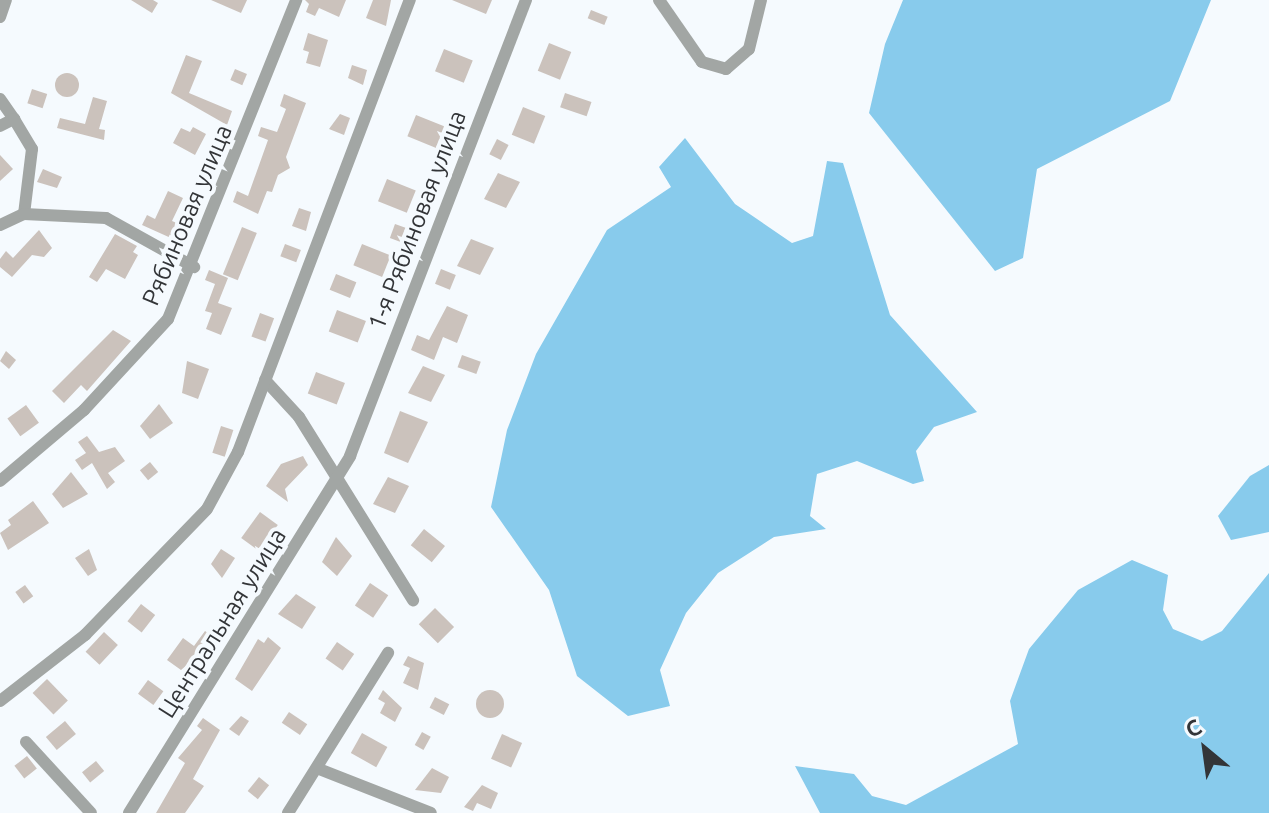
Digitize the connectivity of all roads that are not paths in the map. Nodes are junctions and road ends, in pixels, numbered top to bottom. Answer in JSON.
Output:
{"nodes":[{"id":1,"x":6,"y":0,"type":"edge"},
{"id":2,"x":296,"y":0,"type":"edge"},
{"id":3,"x":410,"y":0,"type":"edge"},
{"id":4,"x":526,"y":0,"type":"edge"},
{"id":5,"x":659,"y":0,"type":"edge"},
{"id":6,"x":761,"y":0,"type":"edge"},
{"id":7,"x":0,"y":17,"type":"edge"},
{"id":8,"x":0,"y":99,"type":"edge"},
{"id":9,"x":14,"y":119,"type":"junction"},
{"id":10,"x":0,"y":126,"type":"edge"},
{"id":11,"x":24,"y":214,"type":"junction"},
{"id":12,"x":0,"y":225,"type":"edge"},
{"id":13,"x":194,"y":267,"type":"junction"},
{"id":14,"x":265,"y":380,"type":"junction"},
{"id":15,"x":350,"y":456,"type":"joint"},
{"id":16,"x":339,"y":480,"type":"junction"},
{"id":17,"x":0,"y":481,"type":"edge"},
{"id":18,"x":413,"y":600,"type":"dead end"},
{"id":19,"x":388,"y":653,"type":"dead end"},
{"id":20,"x":0,"y":701,"type":"edge"},
{"id":21,"x":26,"y":742,"type":"dead end"},
{"id":22,"x":319,"y":769,"type":"junction"},
{"id":23,"x":91,"y":813,"type":"edge"},
{"id":24,"x":129,"y":813,"type":"edge"},
{"id":25,"x":288,"y":813,"type":"edge"},
{"id":26,"x":431,"y":813,"type":"edge"}],
"edges":[{"from":1,"to":7,"type":"street"},
{"from":2,"to":13,"type":"street","name":"Рябиновая улица"},
{"from":3,"to":14,"type":"street"},
{"from":4,"to":15,"type":"street","name":"1-я Рябиновая улица"},
{"from":5,"to":6,"type":"street"},
{"from":8,"to":9,"type":"street"},
{"from":9,"to":10,"type":"street"},
{"from":9,"to":11,"type":"street"},
{"from":11,"to":12,"type":"street"},
{"from":11,"to":13,"type":"street"},
{"from":13,"to":17,"type":"street","name":"Рябиновая улица"},
{"from":14,"to":16,"type":"street"},
{"from":14,"to":20,"type":"street"},
{"from":15,"to":16,"type":"street","name":"Центральная улица"},
{"from":16,"to":18,"type":"street"},
{"from":16,"to":24,"type":"street","name":"Центральная улица"},
{"from":19,"to":22,"type":"street"},
{"from":21,"to":23,"type":"street"},
{"from":22,"to":25,"type":"street"},
{"from":22,"to":26,"type":"street"}]}
